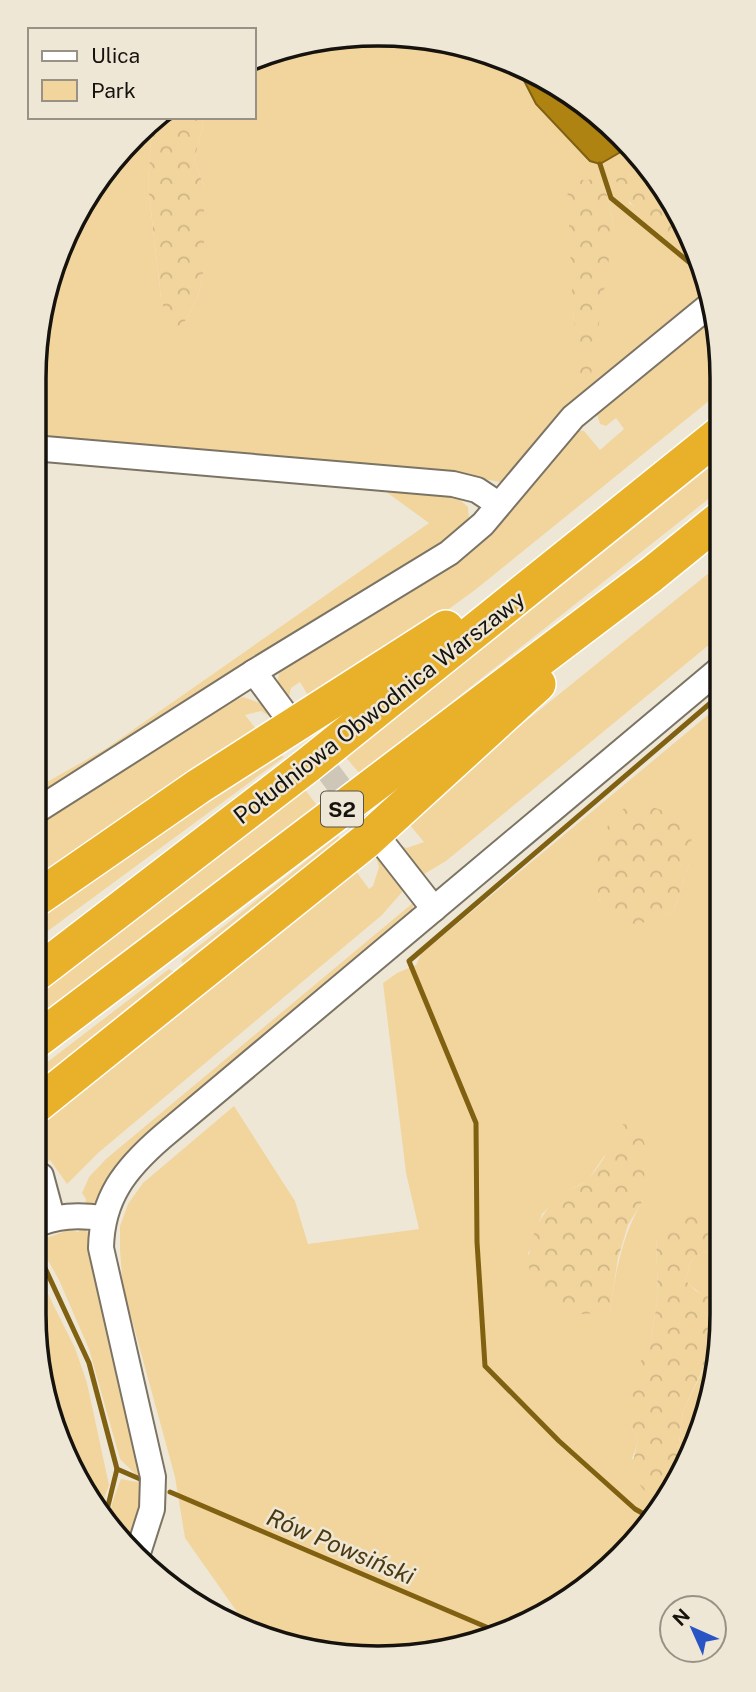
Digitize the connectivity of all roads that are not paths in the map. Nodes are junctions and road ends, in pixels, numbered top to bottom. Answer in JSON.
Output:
{"nodes":[{"id":1,"x":703,"y":310,"type":"edge"},
{"id":2,"x":710,"y":442,"type":"edge"},
{"id":3,"x":46,"y":449,"type":"edge"},
{"id":4,"x":498,"y":504,"type":"junction"},
{"id":5,"x":710,"y":527,"type":"edge"},
{"id":6,"x":594,"y":536,"type":"junction"},
{"id":7,"x":651,"y":575,"type":"junction"},
{"id":8,"x":254,"y":672,"type":"junction"},
{"id":9,"x":710,"y":677,"type":"edge"},
{"id":10,"x":285,"y":714,"type":"tunnel mouth"},
{"id":11,"x":46,"y":805,"type":"edge"},
{"id":12,"x":384,"y":845,"type":"tunnel mouth"},
{"id":13,"x":46,"y":892,"type":"edge"},
{"id":14,"x":434,"y":909,"type":"junction"},
{"id":15,"x":46,"y":966,"type":"edge"},
{"id":16,"x":46,"y":1033,"type":"edge"},
{"id":17,"x":46,"y":1098,"type":"edge"},
{"id":18,"x":103,"y":1218,"type":"junction"},
{"id":19,"x":46,"y":1221,"type":"edge"},
{"id":20,"x":140,"y":1546,"type":"edge"}],
"edges":[{"from":1,"to":4,"type":"street"},
{"from":2,"to":6,"type":"highway","name":"Południowa Obwodnica Warszawy","number":"S2"},
{"from":3,"to":4,"type":"street"},
{"from":4,"to":8,"type":"street"},
{"from":5,"to":7,"type":"highway","number":"S2"},
{"from":6,"to":13,"type":"highway"},
{"from":6,"to":15,"type":"highway","name":"Południowa Obwodnica Warszawy","number":"S2"},
{"from":7,"to":16,"type":"highway","number":"S2"},
{"from":7,"to":17,"type":"highway"},
{"from":8,"to":10,"type":"street"},
{"from":8,"to":11,"type":"street"},
{"from":9,"to":14,"type":"street"},
{"from":12,"to":14,"type":"street"},
{"from":14,"to":18,"type":"street"},
{"from":18,"to":19,"type":"street"},
{"from":18,"to":20,"type":"street"}]}
